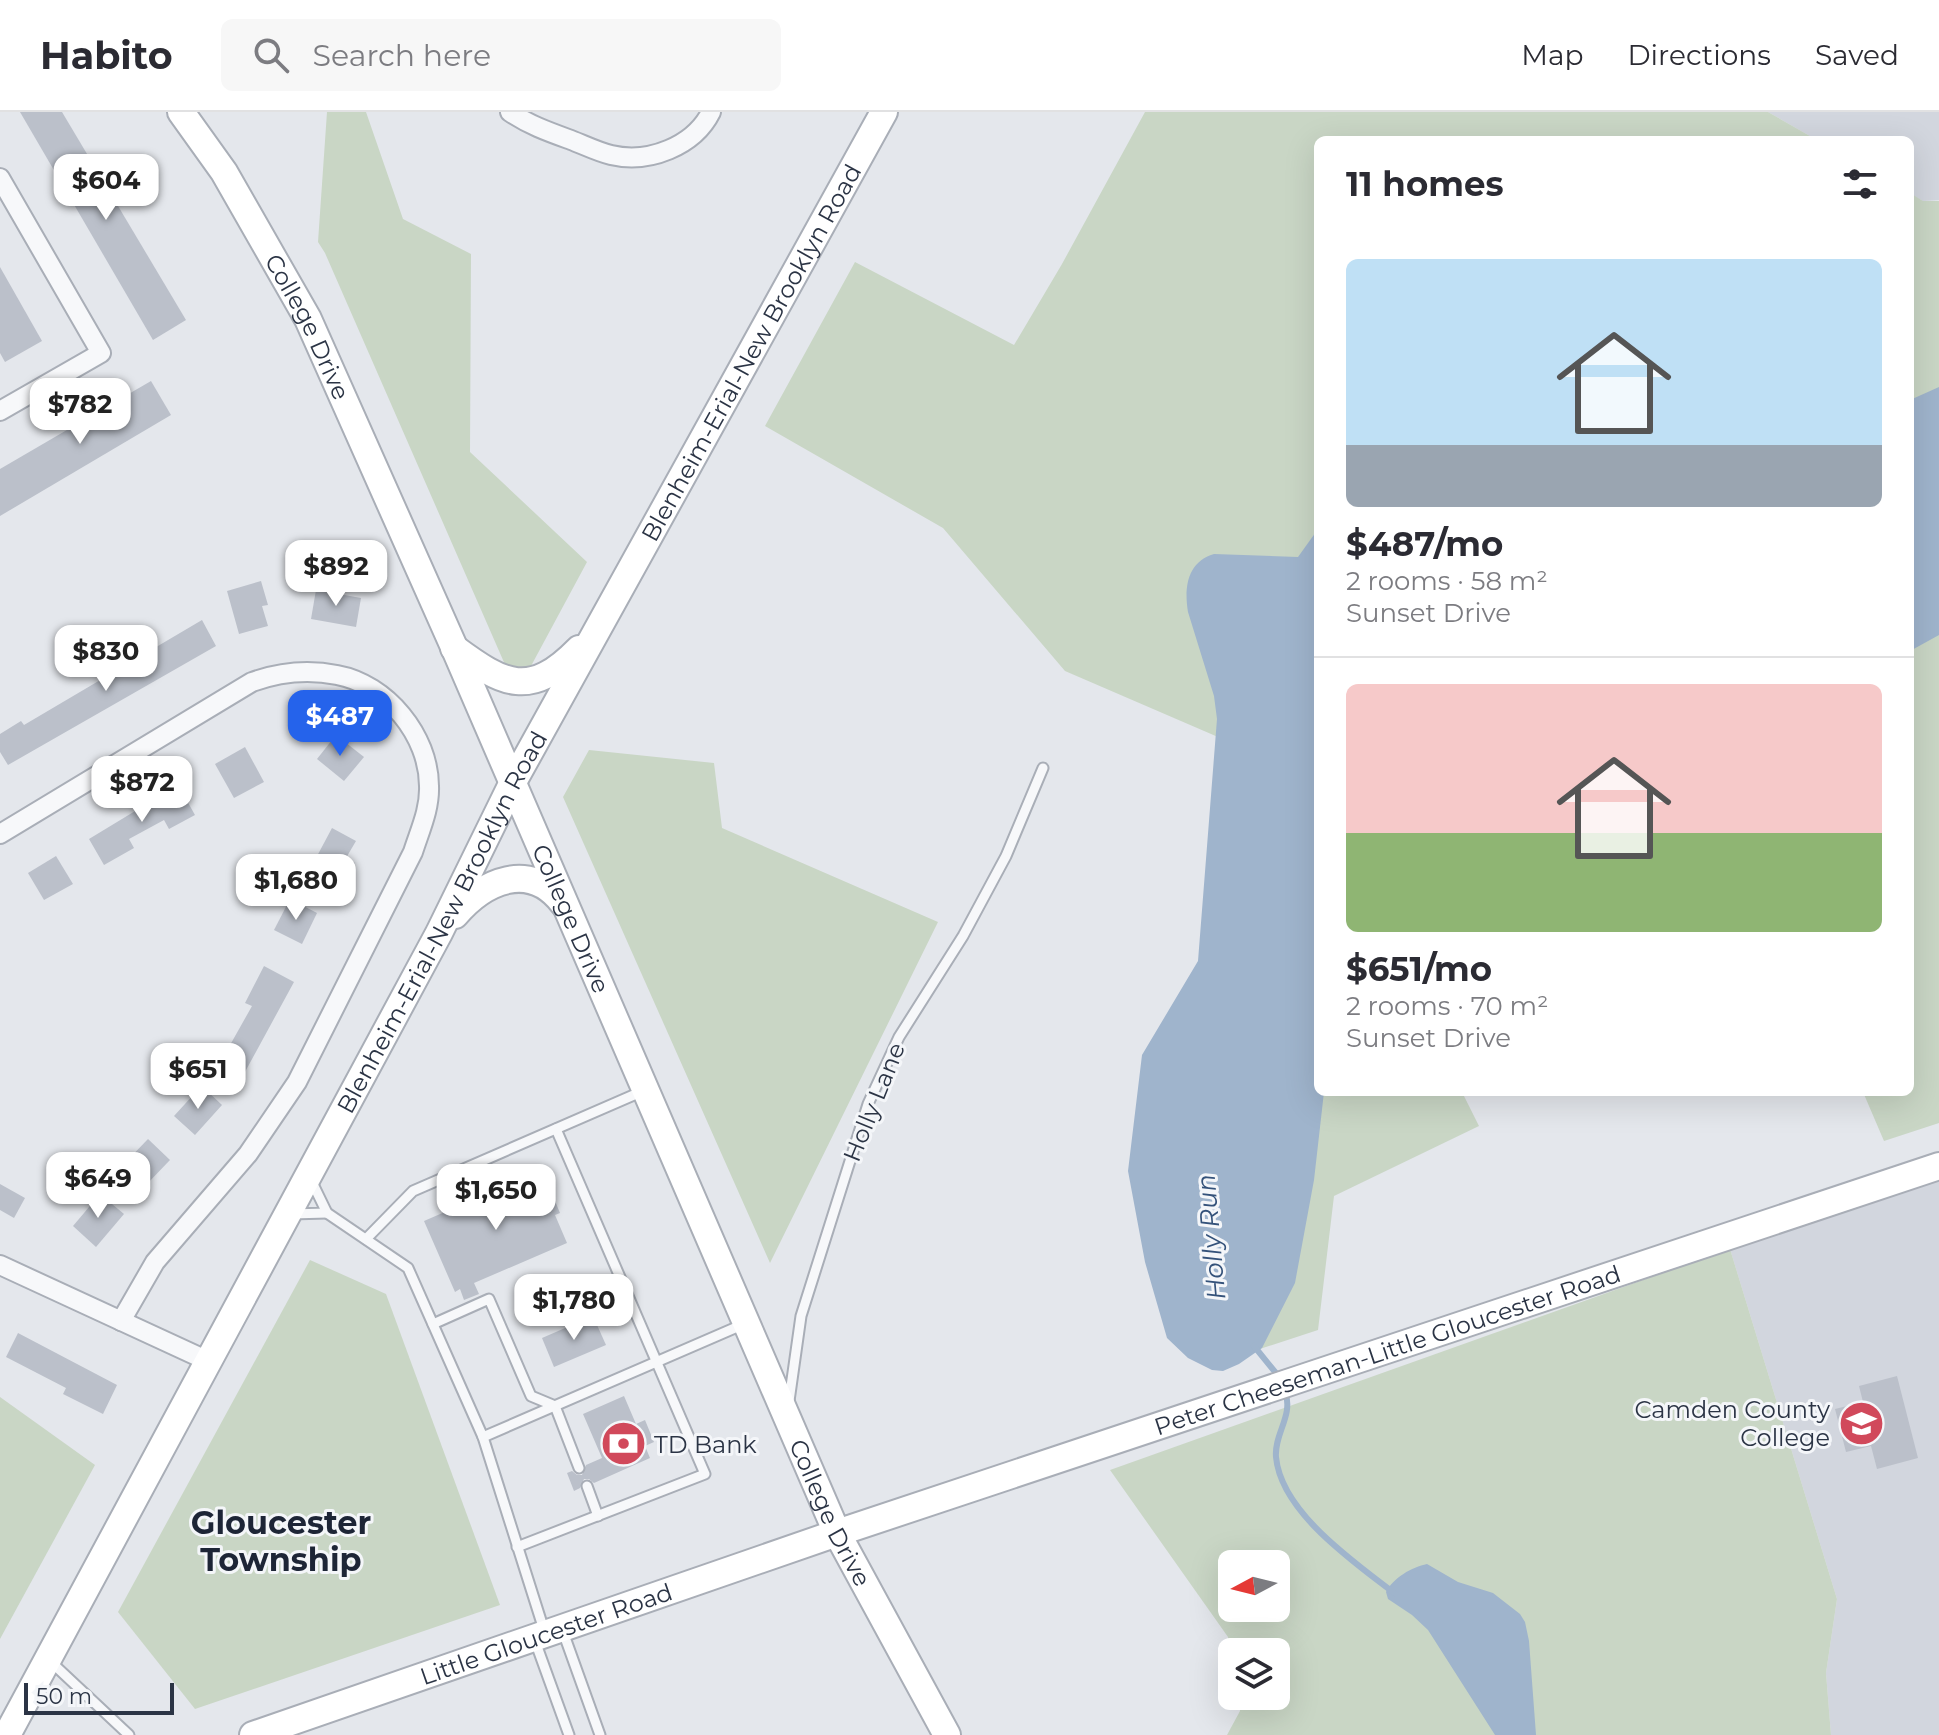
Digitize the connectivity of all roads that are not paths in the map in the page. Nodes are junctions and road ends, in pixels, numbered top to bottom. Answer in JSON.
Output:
{"nodes":[{"id":1,"x":181,"y":112,"type":"edge"},
{"id":2,"x":510,"y":112,"type":"edge"},
{"id":3,"x":711,"y":112,"type":"edge"},
{"id":4,"x":884,"y":112,"type":"edge"},
{"id":5,"x":0,"y":178,"type":"edge"},
{"id":6,"x":0,"y":411,"type":"edge"},
{"id":7,"x":606,"y":615,"type":"junction"},
{"id":8,"x":454,"y":647,"type":"junction"},
{"id":9,"x":1043,"y":768,"type":"dead end"},
{"id":10,"x":513,"y":782,"type":"junction"},
{"id":11,"x":0,"y":834,"type":"edge"},
{"id":12,"x":568,"y":909,"type":"junction"},
{"id":13,"x":439,"y":933,"type":"junction"},
{"id":14,"x":646,"y":1090,"type":"junction"},
{"id":15,"x":556,"y":1129,"type":"junction"},
{"id":16,"x":1939,"y":1166,"type":"edge"},
{"id":17,"x":308,"y":1175,"type":"junction"},
{"id":18,"x":327,"y":1213,"type":"junction"},
{"id":19,"x":287,"y":1214,"type":"junction"},
{"id":20,"x":366,"y":1239,"type":"junction"},
{"id":21,"x":0,"y":1265,"type":"edge"},
{"id":22,"x":121,"y":1321,"type":"junction"},
{"id":23,"x":746,"y":1323,"type":"junction"},
{"id":24,"x":433,"y":1324,"type":"junction"},
{"id":25,"x":208,"y":1361,"type":"junction"},
{"id":26,"x":656,"y":1362,"type":"junction"},
{"id":27,"x":555,"y":1406,"type":"junction"},
{"id":28,"x":787,"y":1416,"type":"junction"},
{"id":29,"x":483,"y":1437,"type":"junction"},
{"id":30,"x":579,"y":1468,"type":"dead end"},
{"id":31,"x":587,"y":1486,"type":"dead end"},
{"id":32,"x":598,"y":1516,"type":"junction"},
{"id":33,"x":837,"y":1533,"type":"junction"},
{"id":34,"x":517,"y":1547,"type":"junction"},
{"id":35,"x":547,"y":1633,"type":"junction"},
{"id":36,"x":48,"y":1659,"type":"junction"},
{"id":37,"x":7,"y":1735,"type":"edge"},
{"id":38,"x":129,"y":1735,"type":"edge"},
{"id":39,"x":253,"y":1735,"type":"edge"},
{"id":40,"x":569,"y":1735,"type":"edge"},
{"id":41,"x":600,"y":1735,"type":"edge"},
{"id":42,"x":947,"y":1735,"type":"edge"}],
"edges":[{"from":1,"to":8,"type":"main road","name":"College Drive"},
{"from":2,"to":3,"type":"street"},
{"from":4,"to":7,"type":"main road","name":"Blenheim-Erial-New Brooklyn Road"},
{"from":5,"to":6,"type":"street"},
{"from":7,"to":8,"type":"main road"},
{"from":7,"to":10,"type":"main road","name":"Blenheim-Erial-New Brooklyn Road"},
{"from":8,"to":10,"type":"main road","name":"College Drive"},
{"from":9,"to":28,"type":"lane","name":"Holly Lane"},
{"from":10,"to":12,"type":"main road","name":"College Drive"},
{"from":10,"to":13,"type":"main road","name":"Blenheim-Erial-New Brooklyn Road"},
{"from":11,"to":22,"type":"street"},
{"from":12,"to":13,"type":"main road"},
{"from":12,"to":14,"type":"main road","name":"College Drive"},
{"from":13,"to":17,"type":"main road","name":"Blenheim-Erial-New Brooklyn Road"},
{"from":14,"to":15,"type":"lane"},
{"from":14,"to":23,"type":"main road","name":"College Drive"},
{"from":15,"to":20,"type":"lane"},
{"from":15,"to":26,"type":"lane"},
{"from":16,"to":33,"type":"main road","name":"Peter Cheeseman-Little Gloucester Road"},
{"from":17,"to":18,"type":"lane"},
{"from":17,"to":19,"type":"main road","name":"Blenheim-Erial-New Brooklyn Road"},
{"from":18,"to":19,"type":"lane"},
{"from":18,"to":20,"type":"lane"},
{"from":19,"to":25,"type":"main road","name":"Blenheim-Erial-New Brooklyn Road"},
{"from":20,"to":24,"type":"lane"},
{"from":21,"to":22,"type":"street"},
{"from":22,"to":25,"type":"street"},
{"from":23,"to":26,"type":"lane"},
{"from":23,"to":28,"type":"main road","name":"College Drive"},
{"from":24,"to":27,"type":"lane"},
{"from":24,"to":29,"type":"lane"},
{"from":25,"to":36,"type":"main road","name":"Blenheim-Erial-New Brooklyn Road"},
{"from":26,"to":27,"type":"lane"},
{"from":26,"to":32,"type":"lane"},
{"from":27,"to":29,"type":"lane"},
{"from":27,"to":30,"type":"lane"},
{"from":28,"to":33,"type":"main road","name":"College Drive"},
{"from":29,"to":34,"type":"lane"},
{"from":31,"to":32,"type":"lane"},
{"from":32,"to":34,"type":"lane"},
{"from":33,"to":35,"type":"main road","name":"Little Gloucester Road"},
{"from":33,"to":42,"type":"main road","name":"College Drive"},
{"from":34,"to":35,"type":"lane"},
{"from":35,"to":39,"type":"main road","name":"Little Gloucester Road"},
{"from":35,"to":40,"type":"lane"},
{"from":35,"to":41,"type":"lane"},
{"from":36,"to":37,"type":"main road","name":"Blenheim-Erial-New Brooklyn Road"},
{"from":36,"to":38,"type":"lane"}]}
